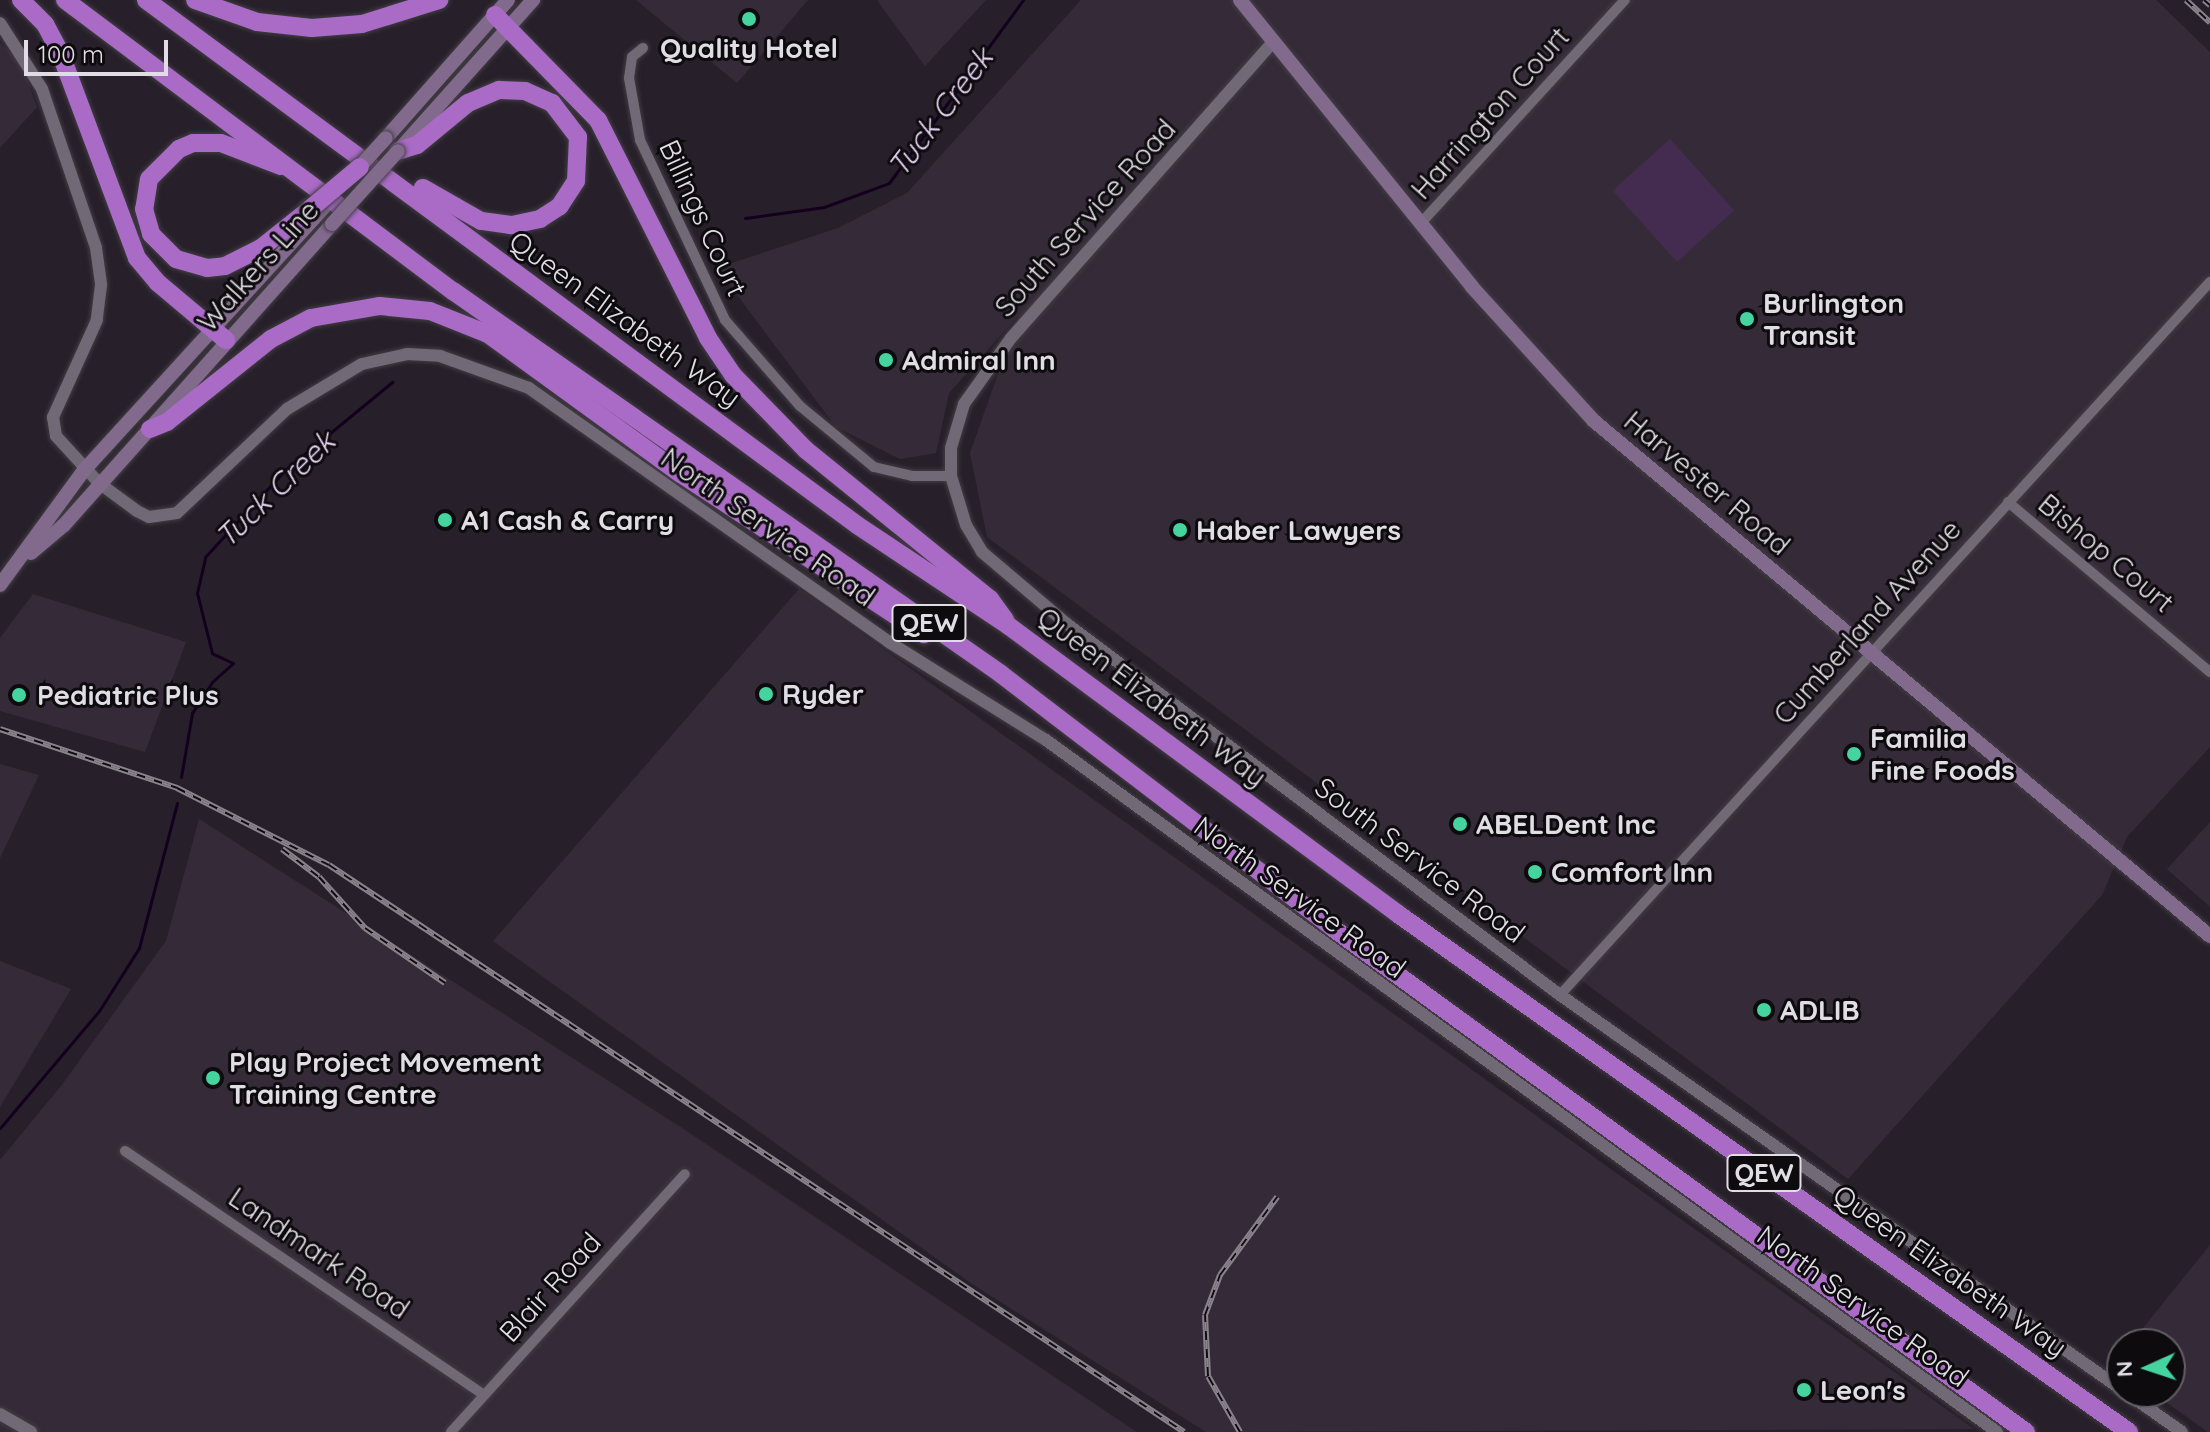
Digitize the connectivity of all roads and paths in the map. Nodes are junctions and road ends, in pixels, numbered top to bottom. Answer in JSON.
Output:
{"nodes":[{"id":1,"x":21,"y":0,"type":"edge"},
{"id":2,"x":65,"y":0,"type":"edge"},
{"id":3,"x":146,"y":0,"type":"edge"},
{"id":4,"x":195,"y":0,"type":"edge"},
{"id":5,"x":439,"y":0,"type":"edge"},
{"id":6,"x":508,"y":0,"type":"edge"},
{"id":7,"x":533,"y":0,"type":"edge"},
{"id":8,"x":1240,"y":0,"type":"edge"},
{"id":9,"x":1625,"y":0,"type":"edge"},
{"id":10,"x":502,"y":21,"type":"junction"},
{"id":11,"x":0,"y":23,"type":"edge"},
{"id":12,"x":1273,"y":42,"type":"junction"},
{"id":13,"x":643,"y":48,"type":"dead end"},
{"id":14,"x":392,"y":145,"type":"junction"},
{"id":15,"x":365,"y":164,"type":"junction"},
{"id":16,"x":318,"y":206,"type":"junction"},
{"id":17,"x":1422,"y":222,"type":"junction"},
{"id":18,"x":2210,"y":282,"type":"edge"},
{"id":19,"x":453,"y":291,"type":"junction"},
{"id":20,"x":219,"y":335,"type":"junction"},
{"id":21,"x":150,"y":429,"type":"junction"},
{"id":22,"x":85,"y":469,"type":"junction"},
{"id":23,"x":951,"y":476,"type":"junction"},
{"id":24,"x":99,"y":483,"type":"junction"},
{"id":25,"x":2008,"y":502,"type":"junction"},
{"id":26,"x":18,"y":563,"type":"junction"},
{"id":27,"x":0,"y":585,"type":"edge"},
{"id":28,"x":1009,"y":626,"type":"junction"},
{"id":29,"x":1871,"y":655,"type":"junction"},
{"id":30,"x":2210,"y":672,"type":"edge"},
{"id":31,"x":1001,"y":674,"type":"junction"},
{"id":32,"x":2210,"y":936,"type":"edge"},
{"id":33,"x":1560,"y":995,"type":"junction"},
{"id":34,"x":125,"y":1151,"type":"dead end"},
{"id":35,"x":685,"y":1174,"type":"dead end"},
{"id":36,"x":484,"y":1395,"type":"junction"},
{"id":37,"x":2090,"y":1404,"type":"junction"},
{"id":38,"x":0,"y":1414,"type":"edge"},
{"id":39,"x":31,"y":1432,"type":"edge"},
{"id":40,"x":451,"y":1432,"type":"edge"},
{"id":41,"x":1997,"y":1432,"type":"edge"},
{"id":42,"x":2026,"y":1432,"type":"edge"},
{"id":43,"x":2129,"y":1432,"type":"edge"},
{"id":44,"x":2148,"y":1432,"type":"edge"},
{"id":45,"x":2182,"y":1432,"type":"edge"}],
"edges":[{"from":1,"to":20,"type":"highway"},
{"from":2,"to":19,"type":"highway","number":"QEW"},
{"from":3,"to":15,"type":"highway","name":"Queen Elizabeth Way","number":"QEW"},
{"from":4,"to":5,"type":"highway"},
{"from":6,"to":10,"type":"main road","name":"Walkers Line"},
{"from":7,"to":10,"type":"main road","name":"Walkers Line"},
{"from":8,"to":12,"type":"main road","name":"Harvester Road"},
{"from":9,"to":17,"type":"street","name":"Harrington Court"},
{"from":10,"to":14,"type":"main road","name":"Walkers Line"},
{"from":10,"to":28,"type":"highway"},
{"from":11,"to":22,"type":"street","name":"North Service Road"},
{"from":12,"to":17,"type":"main road","name":"Harvester Road"},
{"from":12,"to":23,"type":"street","name":"South Service Road"},
{"from":13,"to":23,"type":"street","name":"Billings Court"},
{"from":14,"to":15,"type":"main road","name":"Walkers Line","bridge":true},
{"from":14,"to":15,"type":"highway"},
{"from":14,"to":20,"type":"main road","name":"Walkers Line","bridge":true},
{"from":15,"to":16,"type":"highway","bridge":true},
{"from":15,"to":28,"type":"highway","name":"Queen Elizabeth Way","number":"QEW"},
{"from":16,"to":19,"type":"highway"},
{"from":16,"to":20,"type":"main road","name":"Walkers Line"},
{"from":17,"to":29,"type":"main road","name":"Harvester Road"},
{"from":18,"to":25,"type":"street","name":"Cumberland Avenue"},
{"from":19,"to":31,"type":"highway","number":"QEW"},
{"from":20,"to":21,"type":"main road","name":"Walkers Line"},
{"from":20,"to":22,"type":"main road","name":"Walkers Line"},
{"from":21,"to":24,"type":"main road","name":"Walkers Line"},
{"from":21,"to":31,"type":"highway"},
{"from":22,"to":24,"type":"street","name":"North Service Road"},
{"from":22,"to":26,"type":"main road","name":"Walkers Line"},
{"from":23,"to":33,"type":"street","name":"South Service Road"},
{"from":24,"to":26,"type":"main road","name":"Walkers Line"},
{"from":24,"to":41,"type":"street","name":"North Service Road"},
{"from":25,"to":29,"type":"street","name":"Cumberland Avenue"},
{"from":25,"to":30,"type":"street","name":"Bishop Court"},
{"from":26,"to":27,"type":"main road","name":"Walkers Line"},
{"from":28,"to":37,"type":"highway","name":"Queen Elizabeth Way","number":"QEW"},
{"from":29,"to":32,"type":"main road","name":"Harvester Road"},
{"from":29,"to":33,"type":"street","name":"Cumberland Avenue"},
{"from":31,"to":42,"type":"highway","number":"QEW"},
{"from":33,"to":45,"type":"street","name":"South Service Road"},
{"from":34,"to":36,"type":"street","name":"Landmark Road"},
{"from":35,"to":36,"type":"street","name":"Blair Road"},
{"from":36,"to":40,"type":"street","name":"Blair Road"},
{"from":37,"to":43,"type":"highway","name":"Queen Elizabeth Way","number":"QEW"},
{"from":37,"to":44,"type":"highway"},
{"from":38,"to":39,"type":"street"}]}
